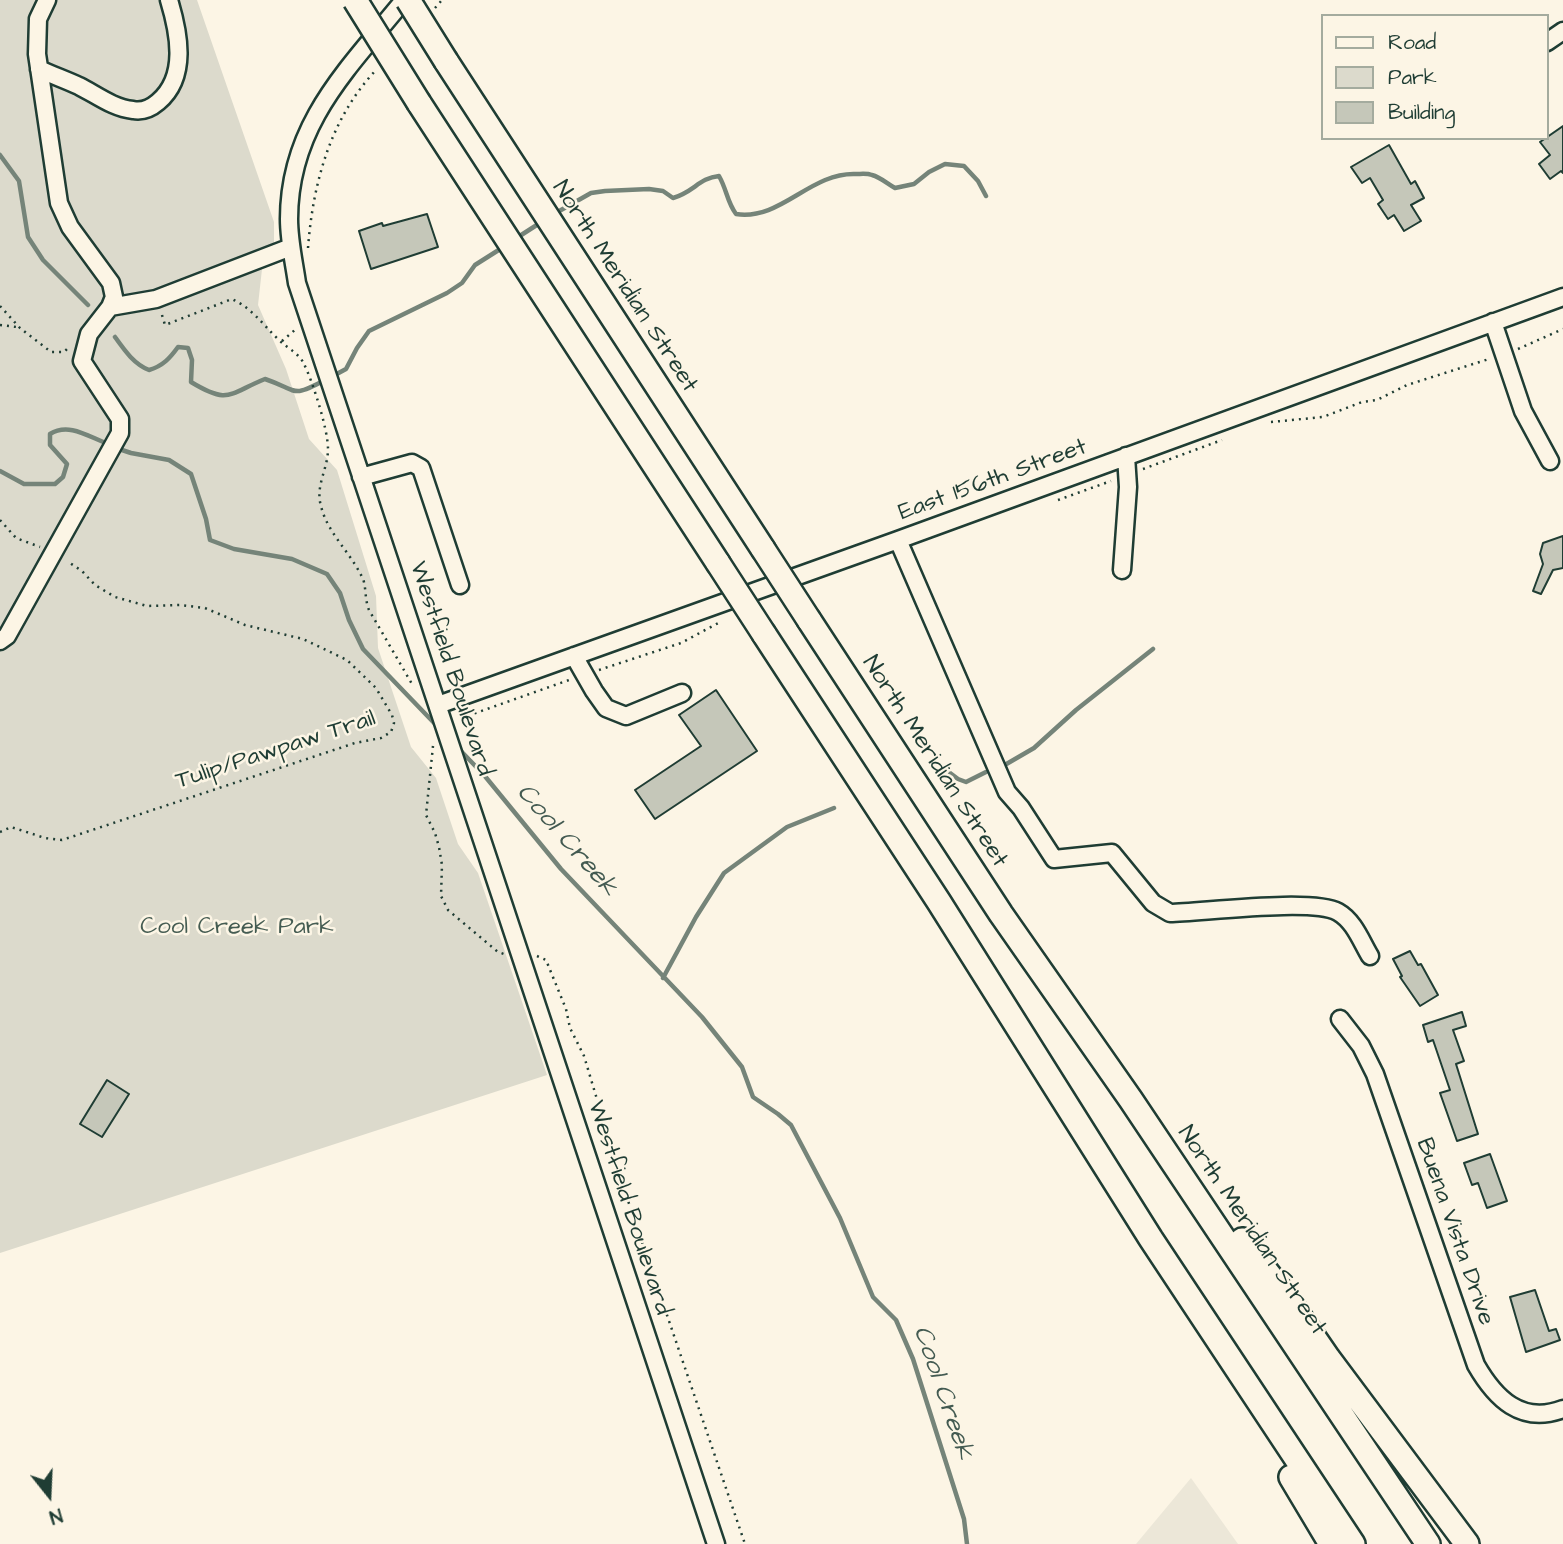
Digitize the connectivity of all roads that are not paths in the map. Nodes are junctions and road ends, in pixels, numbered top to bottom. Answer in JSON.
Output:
{"nodes":[{"id":1,"x":47,"y":0,"type":"edge"},
{"id":2,"x":169,"y":0,"type":"edge"},
{"id":3,"x":355,"y":0,"type":"edge"},
{"id":4,"x":406,"y":0,"type":"edge"},
{"id":5,"x":414,"y":0,"type":"edge"},
{"id":6,"x":359,"y":56,"type":"junction"},
{"id":7,"x":39,"y":69,"type":"junction"},
{"id":8,"x":291,"y":247,"type":"junction"},
{"id":9,"x":1563,"y":297,"type":"edge"},
{"id":10,"x":110,"y":307,"type":"junction"},
{"id":11,"x":1493,"y":322,"type":"junction"},
{"id":12,"x":1126,"y":456,"type":"junction"},
{"id":13,"x":1550,"y":461,"type":"dead end"},
{"id":14,"x":361,"y":477,"type":"junction"},
{"id":15,"x":898,"y":540,"type":"junction"},
{"id":16,"x":1122,"y":570,"type":"dead end"},
{"id":17,"x":460,"y":585,"type":"dead end"},
{"id":18,"x":0,"y":641,"type":"edge"},
{"id":19,"x":574,"y":656,"type":"junction"},
{"id":20,"x":682,"y":693,"type":"dead end"},
{"id":21,"x":438,"y":705,"type":"junction"},
{"id":22,"x":1370,"y":956,"type":"dead end"},
{"id":23,"x":1340,"y":1019,"type":"dead end"},
{"id":24,"x":1131,"y":1100,"type":"junction"},
{"id":25,"x":1151,"y":1239,"type":"junction"},
{"id":26,"x":1563,"y":1409,"type":"edge"},
{"id":27,"x":716,"y":1544,"type":"edge"},
{"id":28,"x":1331,"y":1544,"type":"edge"},
{"id":29,"x":1353,"y":1544,"type":"edge"},
{"id":30,"x":1428,"y":1544,"type":"edge"},
{"id":31,"x":1467,"y":1544,"type":"edge"}],
"edges":[{"from":1,"to":7,"type":"street"},
{"from":2,"to":7,"type":"street"},
{"from":3,"to":25,"type":"highway","bridge":true},
{"from":4,"to":6,"type":"street","name":"Westfield Boulevard"},
{"from":4,"to":24,"type":"highway","name":"North Meridian Street","bridge":true},
{"from":5,"to":6,"type":"street","name":"Westfield Boulevard"},
{"from":6,"to":8,"type":"street","name":"Westfield Boulevard"},
{"from":7,"to":10,"type":"street"},
{"from":8,"to":10,"type":"street"},
{"from":8,"to":14,"type":"street","name":"Westfield Boulevard"},
{"from":9,"to":11,"type":"street","name":"East 156th Street"},
{"from":10,"to":18,"type":"street"},
{"from":11,"to":12,"type":"street","name":"East 156th Street"},
{"from":11,"to":13,"type":"street"},
{"from":12,"to":15,"type":"street","name":"East 156th Street"},
{"from":12,"to":16,"type":"street"},
{"from":14,"to":17,"type":"street"},
{"from":14,"to":21,"type":"street","name":"Westfield Boulevard"},
{"from":15,"to":19,"type":"street","name":"East 156th Street"},
{"from":15,"to":22,"type":"street"},
{"from":19,"to":20,"type":"street"},
{"from":19,"to":21,"type":"street","name":"East 156th Street"},
{"from":21,"to":27,"type":"street","name":"Westfield Boulevard"},
{"from":23,"to":26,"type":"street","name":"Buena Vista Drive"},
{"from":24,"to":30,"type":"highway","name":"North Meridian Street"},
{"from":24,"to":31,"type":"highway"},
{"from":25,"to":28,"type":"highway"},
{"from":25,"to":29,"type":"highway"}]}
